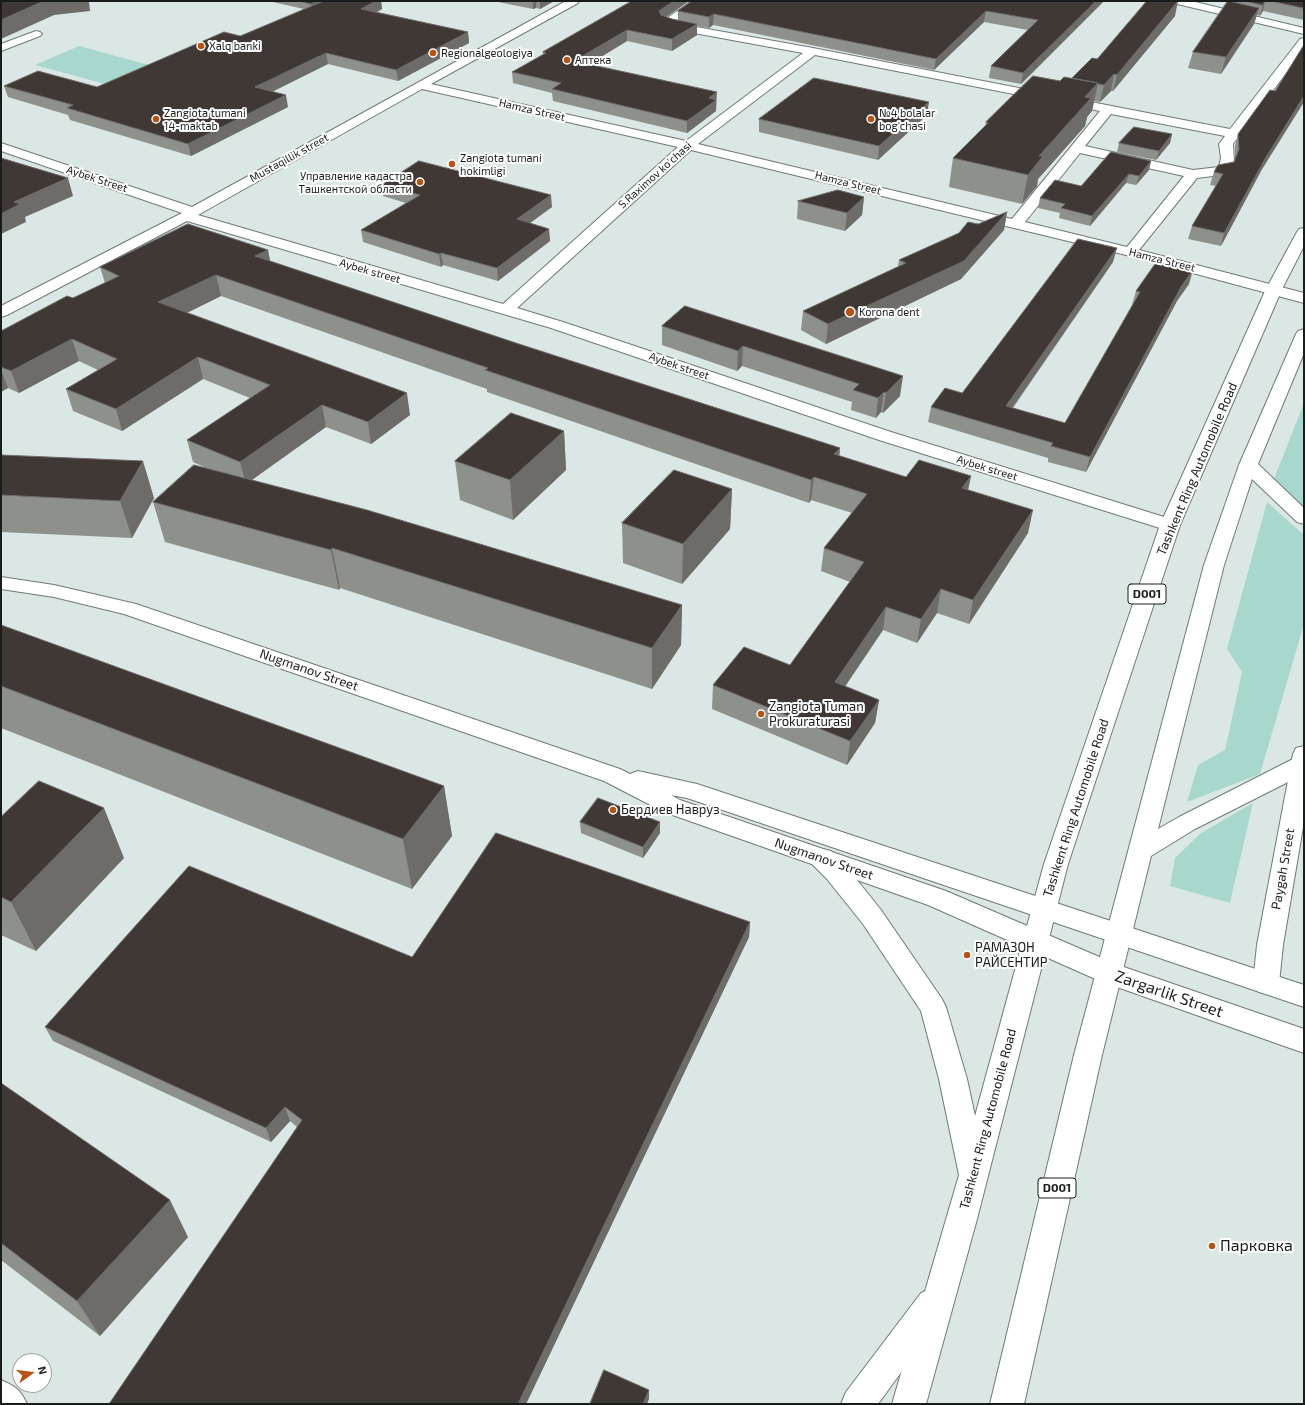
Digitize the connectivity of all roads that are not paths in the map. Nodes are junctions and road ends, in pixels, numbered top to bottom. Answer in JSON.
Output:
{"nodes":[{"id":1,"x":574,"y":1,"type":"edge"},
{"id":2,"x":699,"y":1,"type":"edge"},
{"id":3,"x":1177,"y":1,"type":"edge"},
{"id":4,"x":1304,"y":31,"type":"edge"},
{"id":5,"x":36,"y":34,"type":"dead end"},
{"id":6,"x":1304,"y":40,"type":"edge"},
{"id":7,"x":1,"y":48,"type":"edge"},
{"id":8,"x":814,"y":51,"type":"junction"},
{"id":9,"x":420,"y":85,"type":"junction"},
{"id":10,"x":1108,"y":109,"type":"junction"},
{"id":11,"x":1234,"y":134,"type":"junction"},
{"id":12,"x":688,"y":145,"type":"junction"},
{"id":13,"x":1,"y":147,"type":"edge"},
{"id":14,"x":1077,"y":148,"type":"junction"},
{"id":15,"x":1193,"y":174,"type":"junction"},
{"id":16,"x":190,"y":214,"type":"junction"},
{"id":17,"x":1016,"y":224,"type":"junction"},
{"id":18,"x":1304,"y":232,"type":"edge"},
{"id":19,"x":1130,"y":252,"type":"junction"},
{"id":20,"x":1274,"y":289,"type":"junction"},
{"id":21,"x":1304,"y":298,"type":"edge"},
{"id":22,"x":506,"y":310,"type":"junction"},
{"id":23,"x":1,"y":312,"type":"edge"},
{"id":24,"x":1304,"y":334,"type":"edge"},
{"id":25,"x":1248,"y":465,"type":"junction"},
{"id":26,"x":1304,"y":518,"type":"edge"},
{"id":27,"x":1170,"y":525,"type":"junction"},
{"id":28,"x":1,"y":583,"type":"edge"},
{"id":29,"x":1303,"y":760,"type":"edge"},
{"id":30,"x":612,"y":775,"type":"junction"},
{"id":31,"x":1139,"y":852,"type":"junction"},
{"id":32,"x":822,"y":858,"type":"junction"},
{"id":33,"x":1044,"y":908,"type":"junction"},
{"id":34,"x":1119,"y":934,"type":"junction"},
{"id":35,"x":1036,"y":941,"type":"junction"},
{"id":36,"x":1109,"y":973,"type":"junction"},
{"id":37,"x":1266,"y":983,"type":"junction"},
{"id":38,"x":1304,"y":996,"type":"edge"},
{"id":39,"x":1304,"y":1041,"type":"edge"},
{"id":40,"x":973,"y":1175,"type":"junction"},
{"id":41,"x":943,"y":1289,"type":"junction"},
{"id":42,"x":1,"y":1397,"type":"edge"},
{"id":43,"x":10,"y":1404,"type":"edge"},
{"id":44,"x":858,"y":1404,"type":"edge"},
{"id":45,"x":909,"y":1404,"type":"edge"},
{"id":46,"x":1007,"y":1404,"type":"edge"}],
"edges":[{"from":1,"to":9,"type":"main road","name":"Mustaqillik street"},
{"from":2,"to":8,"type":"main road"},
{"from":3,"to":4,"type":"main road"},
{"from":5,"to":7,"type":"main road"},
{"from":6,"to":11,"type":"main road"},
{"from":8,"to":10,"type":"main road"},
{"from":8,"to":12,"type":"main road","name":"S.Raximov ko'chasi"},
{"from":9,"to":12,"type":"main road","name":"Hamza Street"},
{"from":9,"to":16,"type":"main road","name":"Mustaqillik street"},
{"from":10,"to":11,"type":"main road"},
{"from":10,"to":14,"type":"main road"},
{"from":11,"to":15,"type":"main road"},
{"from":12,"to":17,"type":"main road","name":"Hamza Street"},
{"from":12,"to":22,"type":"main road","name":"S.Raximov ko'chasi"},
{"from":13,"to":16,"type":"main road","name":"Aybek Street"},
{"from":14,"to":15,"type":"main road"},
{"from":14,"to":17,"type":"main road"},
{"from":15,"to":19,"type":"main road"},
{"from":16,"to":22,"type":"main road","name":"Aybek street"},
{"from":16,"to":23,"type":"main road","name":"Mustaqillik street"},
{"from":17,"to":19,"type":"main road","name":"Hamza Street"},
{"from":18,"to":20,"type":"main road","name":"Tashkent Ring Automobile Road","number":"D001"},
{"from":19,"to":20,"type":"main road","name":"Hamza Street"},
{"from":20,"to":21,"type":"main road","name":"Hamza Street"},
{"from":20,"to":27,"type":"main road","name":"Tashkent Ring Automobile Road","number":"D001"},
{"from":22,"to":27,"type":"main road","name":"Aybek street"},
{"from":24,"to":25,"type":"main road","number":"D001"},
{"from":25,"to":26,"type":"main road"},
{"from":25,"to":31,"type":"main road","number":"D001"},
{"from":27,"to":33,"type":"main road","name":"Tashkent Ring Automobile Road","number":"D001"},
{"from":28,"to":30,"type":"main road","name":"Nugmanov Street"},
{"from":29,"to":31,"type":"main road"},
{"from":29,"to":37,"type":"main road","name":"Paygah Street"},
{"from":30,"to":32,"type":"main road","name":"Nugmanov Street"},
{"from":30,"to":33,"type":"main road","name":"Nugmanov Street"},
{"from":31,"to":34,"type":"main road","number":"D001"},
{"from":32,"to":35,"type":"main road","name":"Nugmanov Street"},
{"from":32,"to":40,"type":"main road"},
{"from":33,"to":34,"type":"main road"},
{"from":33,"to":35,"type":"main road","name":"Tashkent Ring Automobile Road","number":"D001"},
{"from":34,"to":36,"type":"main road","number":"D001"},
{"from":34,"to":37,"type":"main road"},
{"from":35,"to":36,"type":"main road","name":"Zargarlik Street"},
{"from":35,"to":40,"type":"main road","name":"Tashkent Ring Automobile Road","number":"D001"},
{"from":36,"to":39,"type":"main road","name":"Zargarlik Street"},
{"from":36,"to":46,"type":"main road","number":"D001"},
{"from":37,"to":38,"type":"main road"},
{"from":40,"to":41,"type":"main road","name":"Tashkent Ring Automobile Road","number":"D001"},
{"from":41,"to":44,"type":"main road"},
{"from":41,"to":45,"type":"main road","name":"Tashkent Ring Automobile Road","number":"D001"},
{"from":42,"to":43,"type":"main road"}]}
